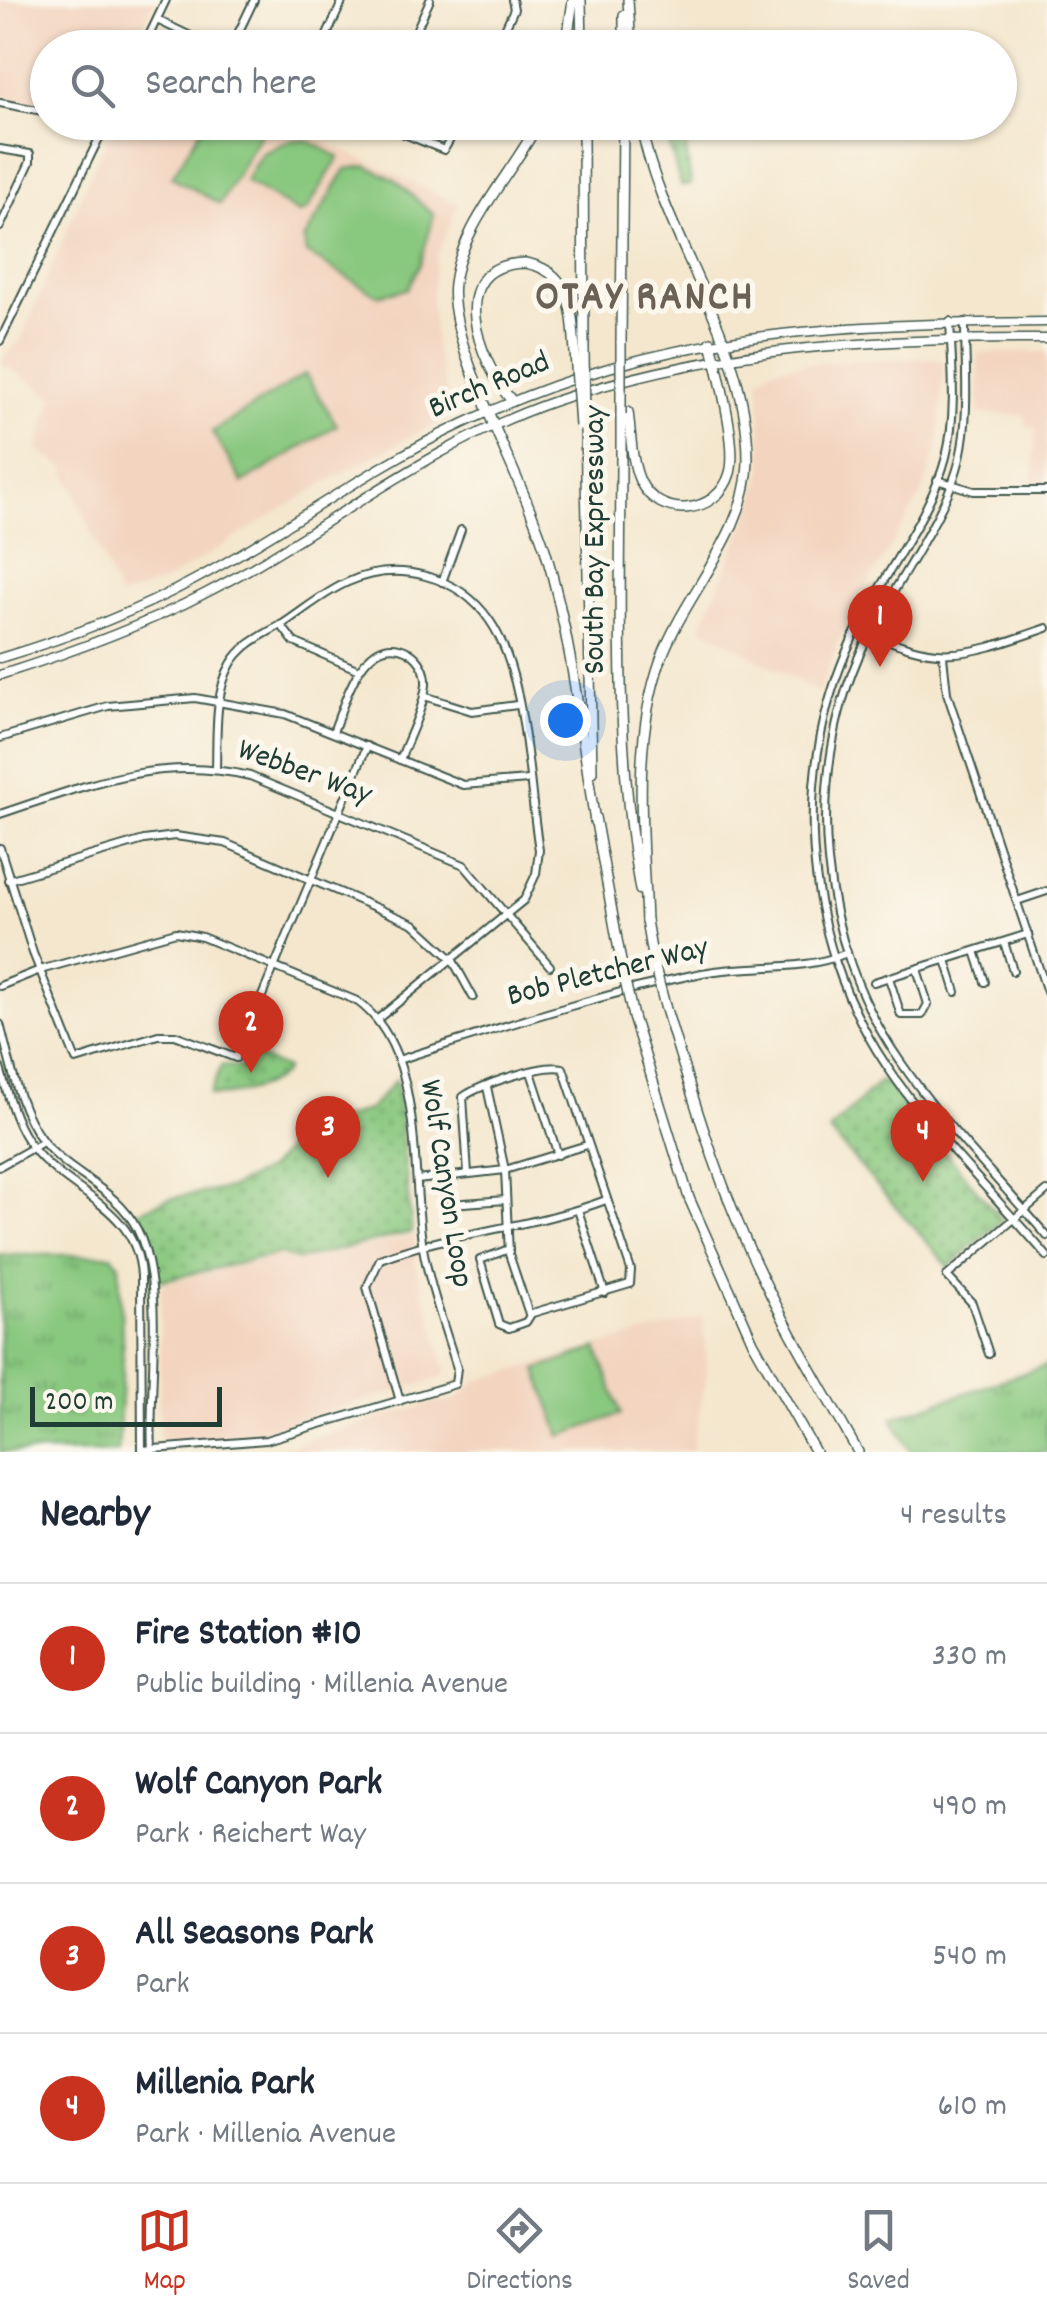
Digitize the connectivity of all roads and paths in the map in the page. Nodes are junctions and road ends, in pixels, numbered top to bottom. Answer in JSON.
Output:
{"nodes":[{"id":1,"x":166,"y":0,"type":"edge"},
{"id":2,"x":254,"y":0,"type":"edge"},
{"id":3,"x":343,"y":0,"type":"edge"},
{"id":4,"x":430,"y":0,"type":"edge"},
{"id":5,"x":572,"y":0,"type":"edge"},
{"id":6,"x":582,"y":0,"type":"edge"},
{"id":7,"x":626,"y":0,"type":"edge"},
{"id":8,"x":513,"y":1,"type":"edge"},
{"id":9,"x":157,"y":20,"type":"junction"},
{"id":10,"x":152,"y":30,"type":"edge"},
{"id":11,"x":178,"y":30,"type":"edge"},
{"id":12,"x":240,"y":30,"type":"edge"},
{"id":13,"x":329,"y":30,"type":"edge"},
{"id":14,"x":416,"y":30,"type":"edge"},
{"id":15,"x":503,"y":30,"type":"edge"},
{"id":16,"x":568,"y":30,"type":"edge"},
{"id":17,"x":582,"y":30,"type":"edge"},
{"id":18,"x":625,"y":30,"type":"edge"},
{"id":19,"x":629,"y":30,"type":"edge"},
{"id":20,"x":0,"y":103,"type":"edge"},
{"id":21,"x":30,"y":109,"type":"edge"},
{"id":22,"x":99,"y":140,"type":"edge"},
{"id":23,"x":419,"y":140,"type":"edge"},
{"id":24,"x":450,"y":140,"type":"edge"},
{"id":25,"x":528,"y":140,"type":"edge"},
{"id":26,"x":583,"y":140,"type":"edge"},
{"id":27,"x":624,"y":140,"type":"edge"},
{"id":28,"x":645,"y":140,"type":"edge"},
{"id":29,"x":0,"y":149,"type":"edge"},
{"id":30,"x":0,"y":228,"type":"edge"},
{"id":31,"x":950,"y":322,"type":"junction"},
{"id":32,"x":965,"y":322,"type":"junction"},
{"id":33,"x":1047,"y":322,"type":"edge"},
{"id":34,"x":951,"y":338,"type":"junction"},
{"id":35,"x":965,"y":338,"type":"junction"},
{"id":36,"x":1047,"y":339,"type":"edge"},
{"id":37,"x":0,"y":341,"type":"edge"},
{"id":38,"x":717,"y":341,"type":"junction"},
{"id":39,"x":579,"y":351,"type":"junction"},
{"id":40,"x":726,"y":356,"type":"junction"},
{"id":41,"x":715,"y":358,"type":"junction"},
{"id":42,"x":512,"y":401,"type":"junction"},
{"id":43,"x":490,"y":411,"type":"junction"},
{"id":44,"x":625,"y":413,"type":"junction"},
{"id":45,"x":497,"y":426,"type":"junction"},
{"id":46,"x":937,"y":480,"type":"junction"},
{"id":47,"x":951,"y":484,"type":"junction"},
{"id":48,"x":1043,"y":491,"type":"edge"},
{"id":49,"x":460,"y":530,"type":"dead end"},
{"id":50,"x":442,"y":582,"type":"junction"},
{"id":51,"x":281,"y":625,"type":"junction"},
{"id":52,"x":858,"y":626,"type":"junction"},
{"id":53,"x":1047,"y":628,"type":"edge"},
{"id":54,"x":871,"y":633,"type":"junction"},
{"id":55,"x":943,"y":656,"type":"junction"},
{"id":56,"x":0,"y":658,"type":"edge"},
{"id":57,"x":359,"y":670,"type":"junction"},
{"id":58,"x":0,"y":676,"type":"edge"},
{"id":59,"x":424,"y":696,"type":"junction"},
{"id":60,"x":221,"y":700,"type":"junction"},
{"id":61,"x":517,"y":705,"type":"junction"},
{"id":62,"x":333,"y":732,"type":"junction"},
{"id":63,"x":0,"y":738,"type":"edge"},
{"id":64,"x":366,"y":746,"type":"junction"},
{"id":65,"x":400,"y":760,"type":"junction"},
{"id":66,"x":216,"y":769,"type":"junction"},
{"id":67,"x":528,"y":780,"type":"junction"},
{"id":68,"x":814,"y":804,"type":"junction"},
{"id":69,"x":826,"y":805,"type":"junction"},
{"id":70,"x":342,"y":812,"type":"junction"},
{"id":71,"x":0,"y":814,"type":"edge"},
{"id":72,"x":595,"y":822,"type":"junction"},
{"id":73,"x":0,"y":848,"type":"edge"},
{"id":74,"x":8,"y":880,"type":"junction"},
{"id":75,"x":314,"y":880,"type":"junction"},
{"id":76,"x":1047,"y":891,"type":"edge"},
{"id":77,"x":1017,"y":901,"type":"junction"},
{"id":78,"x":508,"y":913,"type":"junction"},
{"id":79,"x":646,"y":922,"type":"junction"},
{"id":80,"x":1028,"y":934,"type":"junction"},
{"id":81,"x":1004,"y":942,"type":"junction"},
{"id":82,"x":975,"y":951,"type":"junction"},
{"id":83,"x":847,"y":953,"type":"junction"},
{"id":84,"x":452,"y":958,"type":"junction"},
{"id":85,"x":834,"y":959,"type":"junction"},
{"id":86,"x":946,"y":960,"type":"junction"},
{"id":87,"x":550,"y":966,"type":"dead end"},
{"id":88,"x":274,"y":969,"type":"junction"},
{"id":89,"x":918,"y":969,"type":"junction"},
{"id":90,"x":40,"y":970,"type":"junction"},
{"id":91,"x":1013,"y":971,"type":"dead end"},
{"id":92,"x":889,"y":978,"type":"junction"},
{"id":93,"x":874,"y":982,"type":"dead end"},
{"id":94,"x":984,"y":982,"type":"dead end"},
{"id":95,"x":0,"y":986,"type":"edge"},
{"id":96,"x":956,"y":992,"type":"dead end"},
{"id":97,"x":1047,"y":992,"type":"edge"},
{"id":98,"x":472,"y":997,"type":"dead end"},
{"id":99,"x":379,"y":1018,"type":"junction"},
{"id":100,"x":0,"y":1024,"type":"edge"},
{"id":101,"x":898,"y":1057,"type":"junction"},
{"id":102,"x":398,"y":1060,"type":"junction"},
{"id":103,"x":886,"y":1065,"type":"junction"},
{"id":104,"x":0,"y":1068,"type":"edge"},
{"id":105,"x":531,"y":1072,"type":"junction"},
{"id":106,"x":487,"y":1087,"type":"junction"},
{"id":107,"x":43,"y":1142,"type":"junction"},
{"id":108,"x":587,"y":1145,"type":"junction"},
{"id":109,"x":34,"y":1150,"type":"junction"},
{"id":110,"x":558,"y":1155,"type":"junction"},
{"id":111,"x":0,"y":1166,"type":"edge"},
{"id":112,"x":505,"y":1170,"type":"junction"},
{"id":113,"x":468,"y":1174,"type":"junction"},
{"id":114,"x":418,"y":1180,"type":"junction"},
{"id":115,"x":1047,"y":1191,"type":"edge"},
{"id":116,"x":506,"y":1200,"type":"junction"},
{"id":117,"x":606,"y":1200,"type":"junction"},
{"id":118,"x":450,"y":1204,"type":"dead end"},
{"id":119,"x":578,"y":1210,"type":"junction"},
{"id":120,"x":1025,"y":1210,"type":"junction"},
{"id":121,"x":1015,"y":1219,"type":"junction"},
{"id":122,"x":508,"y":1229,"type":"junction"},
{"id":123,"x":1047,"y":1236,"type":"edge"},
{"id":124,"x":422,"y":1246,"type":"junction"},
{"id":125,"x":508,"y":1249,"type":"junction"},
{"id":126,"x":1047,"y":1256,"type":"edge"},
{"id":127,"x":605,"y":1294,"type":"junction"},
{"id":128,"x":531,"y":1314,"type":"junction"},
{"id":129,"x":988,"y":1354,"type":"dead end"},
{"id":130,"x":400,"y":1401,"type":"junction"},
{"id":131,"x":147,"y":1451,"type":"edge"},
{"id":132,"x":815,"y":1452,"type":"edge"},
{"id":133,"x":858,"y":1452,"type":"edge"}],
"edges":[{"from":1,"to":9,"type":"street"},
{"from":2,"to":12,"type":"street"},
{"from":3,"to":13,"type":"street"},
{"from":4,"to":14,"type":"street"},
{"from":5,"to":16,"type":"highway"},
{"from":6,"to":17,"type":"highway"},
{"from":7,"to":18,"type":"highway"},
{"from":7,"to":19,"type":"highway"},
{"from":8,"to":15,"type":"street"},
{"from":9,"to":10,"type":"street"},
{"from":9,"to":11,"type":"street"},
{"from":20,"to":21,"type":"street"},
{"from":22,"to":37,"type":"street"},
{"from":23,"to":24,"type":"street"},
{"from":25,"to":43,"type":"highway"},
{"from":26,"to":39,"type":"highway"},
{"from":27,"to":44,"type":"highway","name":"South Bay Expressway","bridge":true},
{"from":28,"to":38,"type":"highway"},
{"from":29,"to":30,"type":"street"},
{"from":31,"to":32,"type":"main road","name":"Birch Road"},
{"from":31,"to":34,"type":"street"},
{"from":31,"to":38,"type":"main road","name":"Birch Road"},
{"from":32,"to":33,"type":"main road","name":"Birch Road"},
{"from":32,"to":35,"type":"street"},
{"from":34,"to":35,"type":"main road","name":"Birch Road"},
{"from":34,"to":40,"type":"main road","name":"Birch Road"},
{"from":34,"to":46,"type":"street"},
{"from":35,"to":36,"type":"main road","name":"Birch Road"},
{"from":35,"to":47,"type":"street"},
{"from":38,"to":40,"type":"highway"},
{"from":38,"to":41,"type":"highway"},
{"from":38,"to":42,"type":"main road","name":"Birch Road"},
{"from":39,"to":42,"type":"highway"},
{"from":39,"to":72,"type":"highway","name":"South Bay Expressway","bridge":true},
{"from":40,"to":41,"type":"main road","name":"Birch Road"},
{"from":40,"to":79,"type":"highway"},
{"from":41,"to":44,"type":"highway"},
{"from":41,"to":45,"type":"main road","name":"Birch Road"},
{"from":42,"to":43,"type":"main road","name":"Birch Road"},
{"from":43,"to":45,"type":"highway"},
{"from":43,"to":56,"type":"main road","name":"Birch Road"},
{"from":44,"to":79,"type":"highway","name":"South Bay Expressway"},
{"from":45,"to":58,"type":"main road","name":"Birch Road"},
{"from":45,"to":72,"type":"highway"},
{"from":46,"to":47,"type":"street"},
{"from":46,"to":52,"type":"street"},
{"from":47,"to":48,"type":"street"},
{"from":47,"to":54,"type":"street"},
{"from":49,"to":50,"type":"street"},
{"from":50,"to":51,"type":"street"},
{"from":50,"to":61,"type":"street"},
{"from":51,"to":57,"type":"street"},
{"from":51,"to":60,"type":"street"},
{"from":52,"to":54,"type":"street"},
{"from":52,"to":68,"type":"street"},
{"from":53,"to":55,"type":"street"},
{"from":54,"to":55,"type":"street"},
{"from":54,"to":69,"type":"street"},
{"from":55,"to":77,"type":"street"},
{"from":57,"to":59,"type":"street"},
{"from":57,"to":62,"type":"street"},
{"from":59,"to":61,"type":"street"},
{"from":59,"to":65,"type":"street"},
{"from":60,"to":62,"type":"street"},
{"from":60,"to":63,"type":"street"},
{"from":60,"to":66,"type":"street"},
{"from":61,"to":67,"type":"street"},
{"from":62,"to":64,"type":"street"},
{"from":64,"to":65,"type":"street"},
{"from":64,"to":70,"type":"street"},
{"from":65,"to":67,"type":"street"},
{"from":66,"to":70,"type":"street","name":"Webber Way"},
{"from":66,"to":71,"type":"street","name":"Webber Way"},
{"from":67,"to":78,"type":"street"},
{"from":68,"to":69,"type":"street"},
{"from":68,"to":85,"type":"street"},
{"from":69,"to":83,"type":"street"},
{"from":70,"to":75,"type":"street"},
{"from":70,"to":78,"type":"street","name":"Webber Way"},
{"from":72,"to":132,"type":"highway","name":"South Bay Expressway","bridge":true},
{"from":73,"to":74,"type":"street"},
{"from":74,"to":75,"type":"street"},
{"from":74,"to":90,"type":"street"},
{"from":75,"to":84,"type":"street"},
{"from":75,"to":88,"type":"street"},
{"from":76,"to":77,"type":"street"},
{"from":77,"to":80,"type":"street"},
{"from":78,"to":84,"type":"street"},
{"from":78,"to":87,"type":"street","name":"Webber Way"},
{"from":79,"to":133,"type":"highway","name":"South Bay Expressway","bridge":true},
{"from":80,"to":81,"type":"street"},
{"from":80,"to":97,"type":"street"},
{"from":81,"to":82,"type":"street"},
{"from":81,"to":91,"type":"street"},
{"from":82,"to":86,"type":"street"},
{"from":82,"to":94,"type":"street"},
{"from":83,"to":85,"type":"street","name":"Bob Pletcher Way"},
{"from":83,"to":101,"type":"street"},
{"from":84,"to":98,"type":"street"},
{"from":84,"to":99,"type":"street"},
{"from":85,"to":102,"type":"street","name":"Bob Pletcher Way"},
{"from":85,"to":103,"type":"street"},
{"from":86,"to":89,"type":"street"},
{"from":86,"to":96,"type":"street"},
{"from":88,"to":90,"type":"street"},
{"from":88,"to":90,"type":"street"},
{"from":88,"to":99,"type":"street"},
{"from":89,"to":92,"type":"street"},
{"from":89,"to":92,"type":"street"},
{"from":90,"to":95,"type":"street"},
{"from":92,"to":93,"type":"street"},
{"from":99,"to":102,"type":"street","name":"Wolf Canyon Loop"},
{"from":100,"to":107,"type":"street"},
{"from":101,"to":103,"type":"street"},
{"from":101,"to":120,"type":"street"},
{"from":102,"to":114,"type":"street","name":"Wolf Canyon Loop"},
{"from":103,"to":121,"type":"street"},
{"from":104,"to":109,"type":"street"},
{"from":105,"to":106,"type":"street"},
{"from":105,"to":108,"type":"street"},
{"from":105,"to":110,"type":"street"},
{"from":106,"to":112,"type":"street"},
{"from":106,"to":113,"type":"street"},
{"from":107,"to":109,"type":"street"},
{"from":107,"to":131,"type":"street"},
{"from":108,"to":110,"type":"street"},
{"from":108,"to":117,"type":"street"},
{"from":109,"to":111,"type":"street"},
{"from":109,"to":131,"type":"street"},
{"from":110,"to":112,"type":"street"},
{"from":112,"to":113,"type":"street"},
{"from":112,"to":116,"type":"street"},
{"from":113,"to":114,"type":"street"},
{"from":114,"to":124,"type":"street","name":"Wolf Canyon Loop"},
{"from":115,"to":120,"type":"street"},
{"from":116,"to":118,"type":"street"},
{"from":116,"to":122,"type":"street"},
{"from":117,"to":119,"type":"street"},
{"from":117,"to":127,"type":"street"},
{"from":119,"to":122,"type":"street"},
{"from":119,"to":127,"type":"street"},
{"from":120,"to":121,"type":"street"},
{"from":120,"to":123,"type":"street"},
{"from":121,"to":126,"type":"street"},
{"from":121,"to":129,"type":"street"},
{"from":122,"to":124,"type":"street"},
{"from":122,"to":125,"type":"street"},
{"from":124,"to":130,"type":"street"},
{"from":124,"to":130,"type":"street","name":"Wolf Canyon Loop"},
{"from":125,"to":128,"type":"street"},
{"from":125,"to":128,"type":"street"},
{"from":127,"to":128,"type":"street"},
{"from":130,"to":131,"type":"street","name":"Wolf Canyon Loop"}]}
